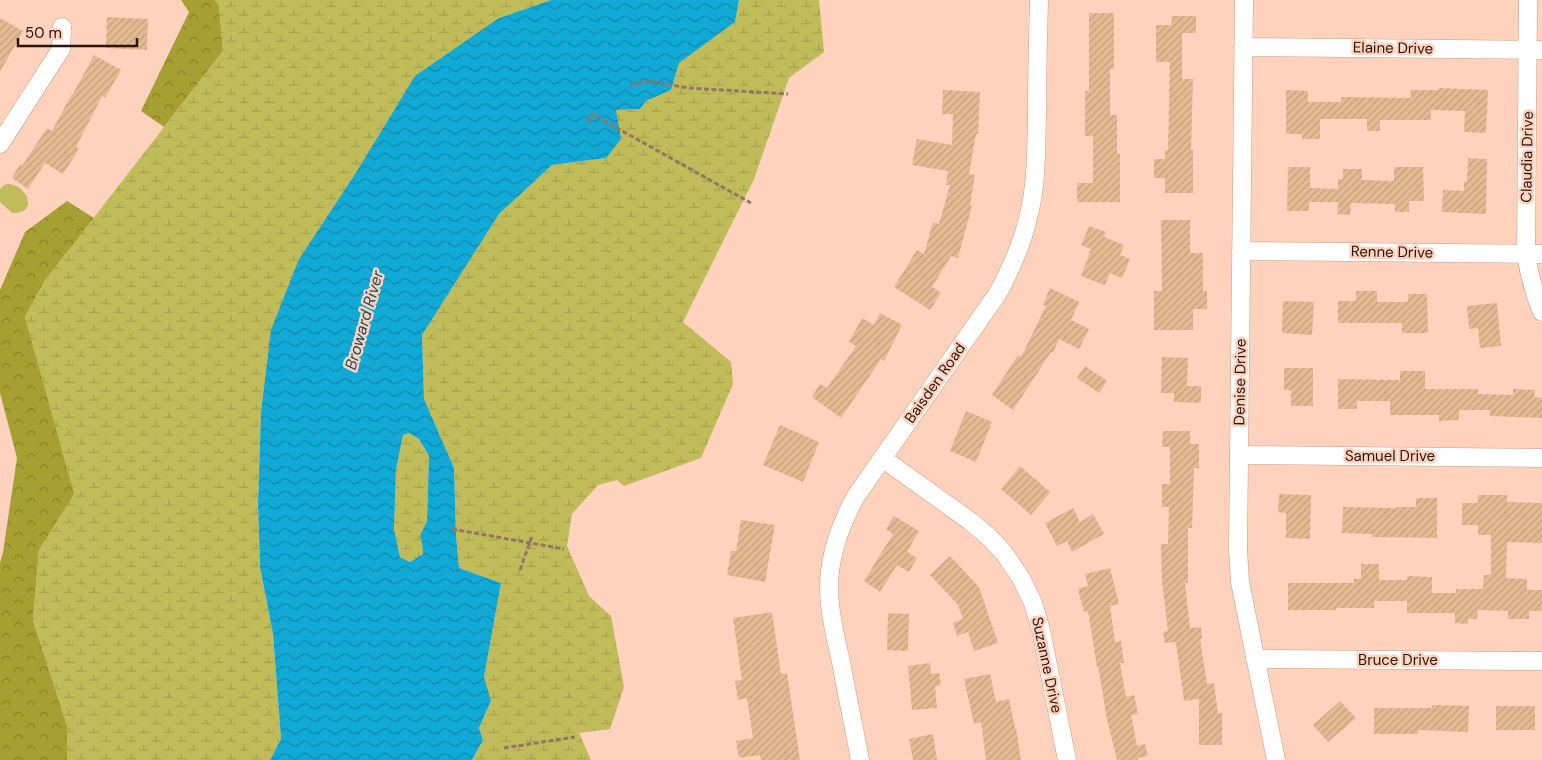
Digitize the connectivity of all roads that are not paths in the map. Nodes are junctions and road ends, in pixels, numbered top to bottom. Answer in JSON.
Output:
{"nodes":[{"id":1,"x":1039,"y":0,"type":"edge"},
{"id":2,"x":1244,"y":0,"type":"edge"},
{"id":3,"x":1528,"y":0,"type":"edge"},
{"id":4,"x":62,"y":27,"type":"dead end"},
{"id":5,"x":1243,"y":47,"type":"junction"},
{"id":6,"x":1535,"y":50,"type":"edge"},
{"id":7,"x":0,"y":144,"type":"edge"},
{"id":8,"x":1241,"y":251,"type":"junction"},
{"id":9,"x":1534,"y":254,"type":"edge"},
{"id":10,"x":1542,"y":312,"type":"edge"},
{"id":11,"x":1239,"y":455,"type":"junction"},
{"id":12,"x":882,"y":458,"type":"junction"},
{"id":13,"x":1542,"y":458,"type":"edge"},
{"id":14,"x":1255,"y":659,"type":"junction"},
{"id":15,"x":1542,"y":661,"type":"edge"},
{"id":16,"x":860,"y":760,"type":"edge"},
{"id":17,"x":1067,"y":760,"type":"edge"},
{"id":18,"x":1276,"y":760,"type":"edge"}],
"edges":[{"from":1,"to":12,"type":"street","name":"Baisden Road"},
{"from":2,"to":5,"type":"street","name":"Denise Drive"},
{"from":3,"to":6,"type":"street","name":"Claudia Drive"},
{"from":4,"to":7,"type":"street"},
{"from":5,"to":6,"type":"street","name":"Elaine Drive"},
{"from":5,"to":8,"type":"street","name":"Denise Drive"},
{"from":6,"to":9,"type":"street","name":"Claudia Drive"},
{"from":8,"to":9,"type":"street","name":"Renne Drive"},
{"from":8,"to":11,"type":"street","name":"Denise Drive"},
{"from":9,"to":10,"type":"street","name":"Claudia Drive"},
{"from":11,"to":13,"type":"street","name":"Samuel Drive"},
{"from":11,"to":14,"type":"street","name":"Denise Drive"},
{"from":12,"to":16,"type":"street","name":"Baisden Road"},
{"from":12,"to":17,"type":"street","name":"Suzanne Drive"},
{"from":14,"to":15,"type":"street","name":"Bruce Drive"},
{"from":14,"to":18,"type":"street","name":"Denise Drive"}]}
